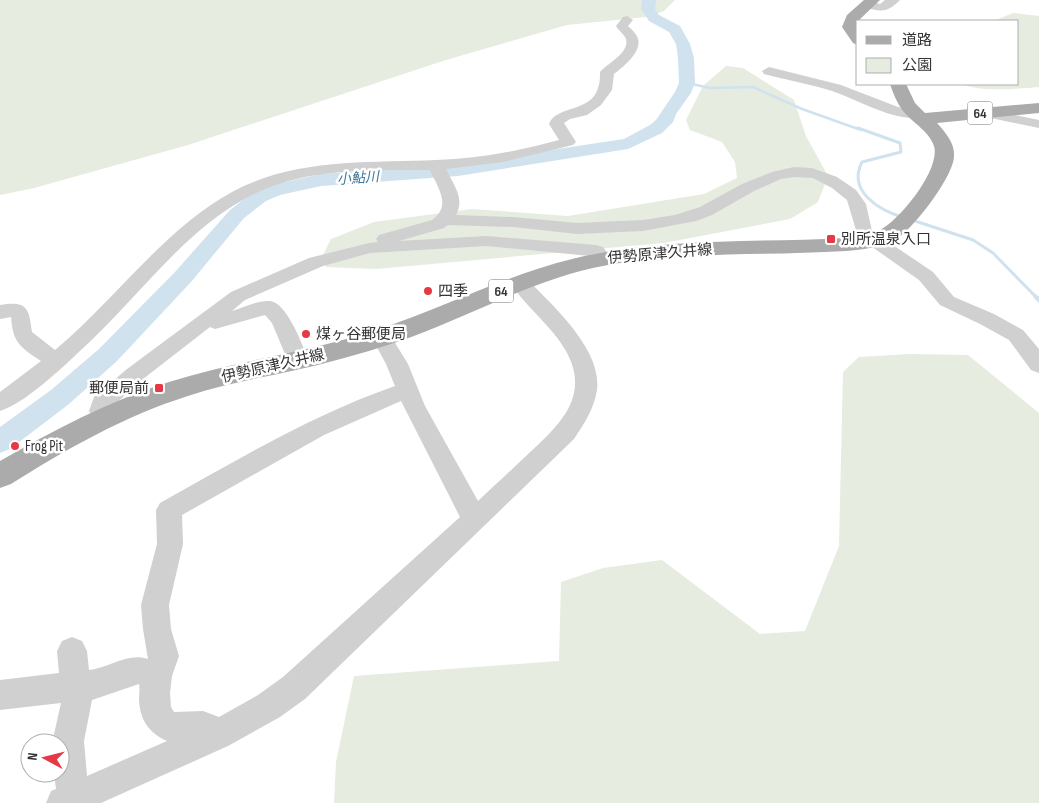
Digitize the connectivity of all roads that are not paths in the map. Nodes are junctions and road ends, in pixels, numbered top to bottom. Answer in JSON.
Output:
{"nodes":[{"id":1,"x":894,"y":0,"type":"edge"},
{"id":2,"x":870,"y":3,"type":"edge"},
{"id":3,"x":627,"y":20,"type":"dead end"},
{"id":4,"x":856,"y":37,"type":"edge"},
{"id":5,"x":769,"y":71,"type":"dead end"},
{"id":6,"x":898,"y":85,"type":"edge"},
{"id":7,"x":1039,"y":108,"type":"edge"},
{"id":8,"x":986,"y":113,"type":"junction"},
{"id":9,"x":919,"y":117,"type":"junction"},
{"id":10,"x":1039,"y":124,"type":"edge"},
{"id":11,"x":436,"y":165,"type":"junction"},
{"id":12,"x":445,"y":220,"type":"junction"},
{"id":13,"x":872,"y":240,"type":"junction"},
{"id":14,"x":603,"y":259,"type":"junction"},
{"id":15,"x":316,"y":262,"type":"junction"},
{"id":16,"x":520,"y":283,"type":"junction"},
{"id":17,"x":0,"y":312,"type":"edge"},
{"id":18,"x":215,"y":322,"type":"dead end"},
{"id":19,"x":382,"y":338,"type":"junction"},
{"id":20,"x":55,"y":361,"type":"junction"},
{"id":21,"x":298,"y":361,"type":"junction"},
{"id":22,"x":1039,"y":365,"type":"edge"},
{"id":23,"x":406,"y":390,"type":"junction"},
{"id":24,"x":0,"y":403,"type":"edge"},
{"id":25,"x":104,"y":418,"type":"junction"},
{"id":26,"x":0,"y":476,"type":"edge"},
{"id":27,"x":475,"y":520,"type":"junction"},
{"id":28,"x":72,"y":651,"type":"dead end"},
{"id":29,"x":157,"y":676,"type":"junction"},
{"id":30,"x":75,"y":686,"type":"junction"},
{"id":31,"x":0,"y":695,"type":"edge"},
{"id":32,"x":217,"y":735,"type":"junction"},
{"id":33,"x":68,"y":800,"type":"edge"}],
"edges":[{"from":1,"to":2,"type":"street"},
{"from":2,"to":4,"type":"main road"},
{"from":3,"to":11,"type":"street"},
{"from":5,"to":9,"type":"street"},
{"from":6,"to":9,"type":"main road","name":"伊勢原津久井線"},
{"from":7,"to":8,"type":"main road","number":"64"},
{"from":8,"to":9,"type":"main road","number":"64"},
{"from":8,"to":10,"type":"street"},
{"from":9,"to":13,"type":"main road","name":"伊勢原津久井線","number":"64"},
{"from":11,"to":12,"type":"street"},
{"from":11,"to":20,"type":"street"},
{"from":12,"to":13,"type":"street"},
{"from":12,"to":15,"type":"street"},
{"from":13,"to":14,"type":"main road","name":"伊勢原津久井線","number":"64"},
{"from":13,"to":22,"type":"street"},
{"from":14,"to":15,"type":"street"},
{"from":14,"to":16,"type":"main road","name":"伊勢原津久井線","number":"64"},
{"from":15,"to":25,"type":"street"},
{"from":16,"to":19,"type":"main road","name":"伊勢原津久井線","number":"64"},
{"from":16,"to":27,"type":"street"},
{"from":17,"to":20,"type":"street"},
{"from":18,"to":21,"type":"street"},
{"from":19,"to":21,"type":"main road","name":"伊勢原津久井線","number":"64"},
{"from":19,"to":23,"type":"street"},
{"from":20,"to":24,"type":"street"},
{"from":21,"to":25,"type":"main road","name":"伊勢原津久井線","number":"64"},
{"from":23,"to":27,"type":"street"},
{"from":23,"to":29,"type":"street"},
{"from":25,"to":26,"type":"main road","name":"伊勢原津久井線","number":"64"},
{"from":27,"to":32,"type":"street"},
{"from":28,"to":30,"type":"street"},
{"from":29,"to":30,"type":"street"},
{"from":29,"to":32,"type":"street"},
{"from":30,"to":31,"type":"street"},
{"from":30,"to":33,"type":"street"},
{"from":32,"to":33,"type":"street"}]}
